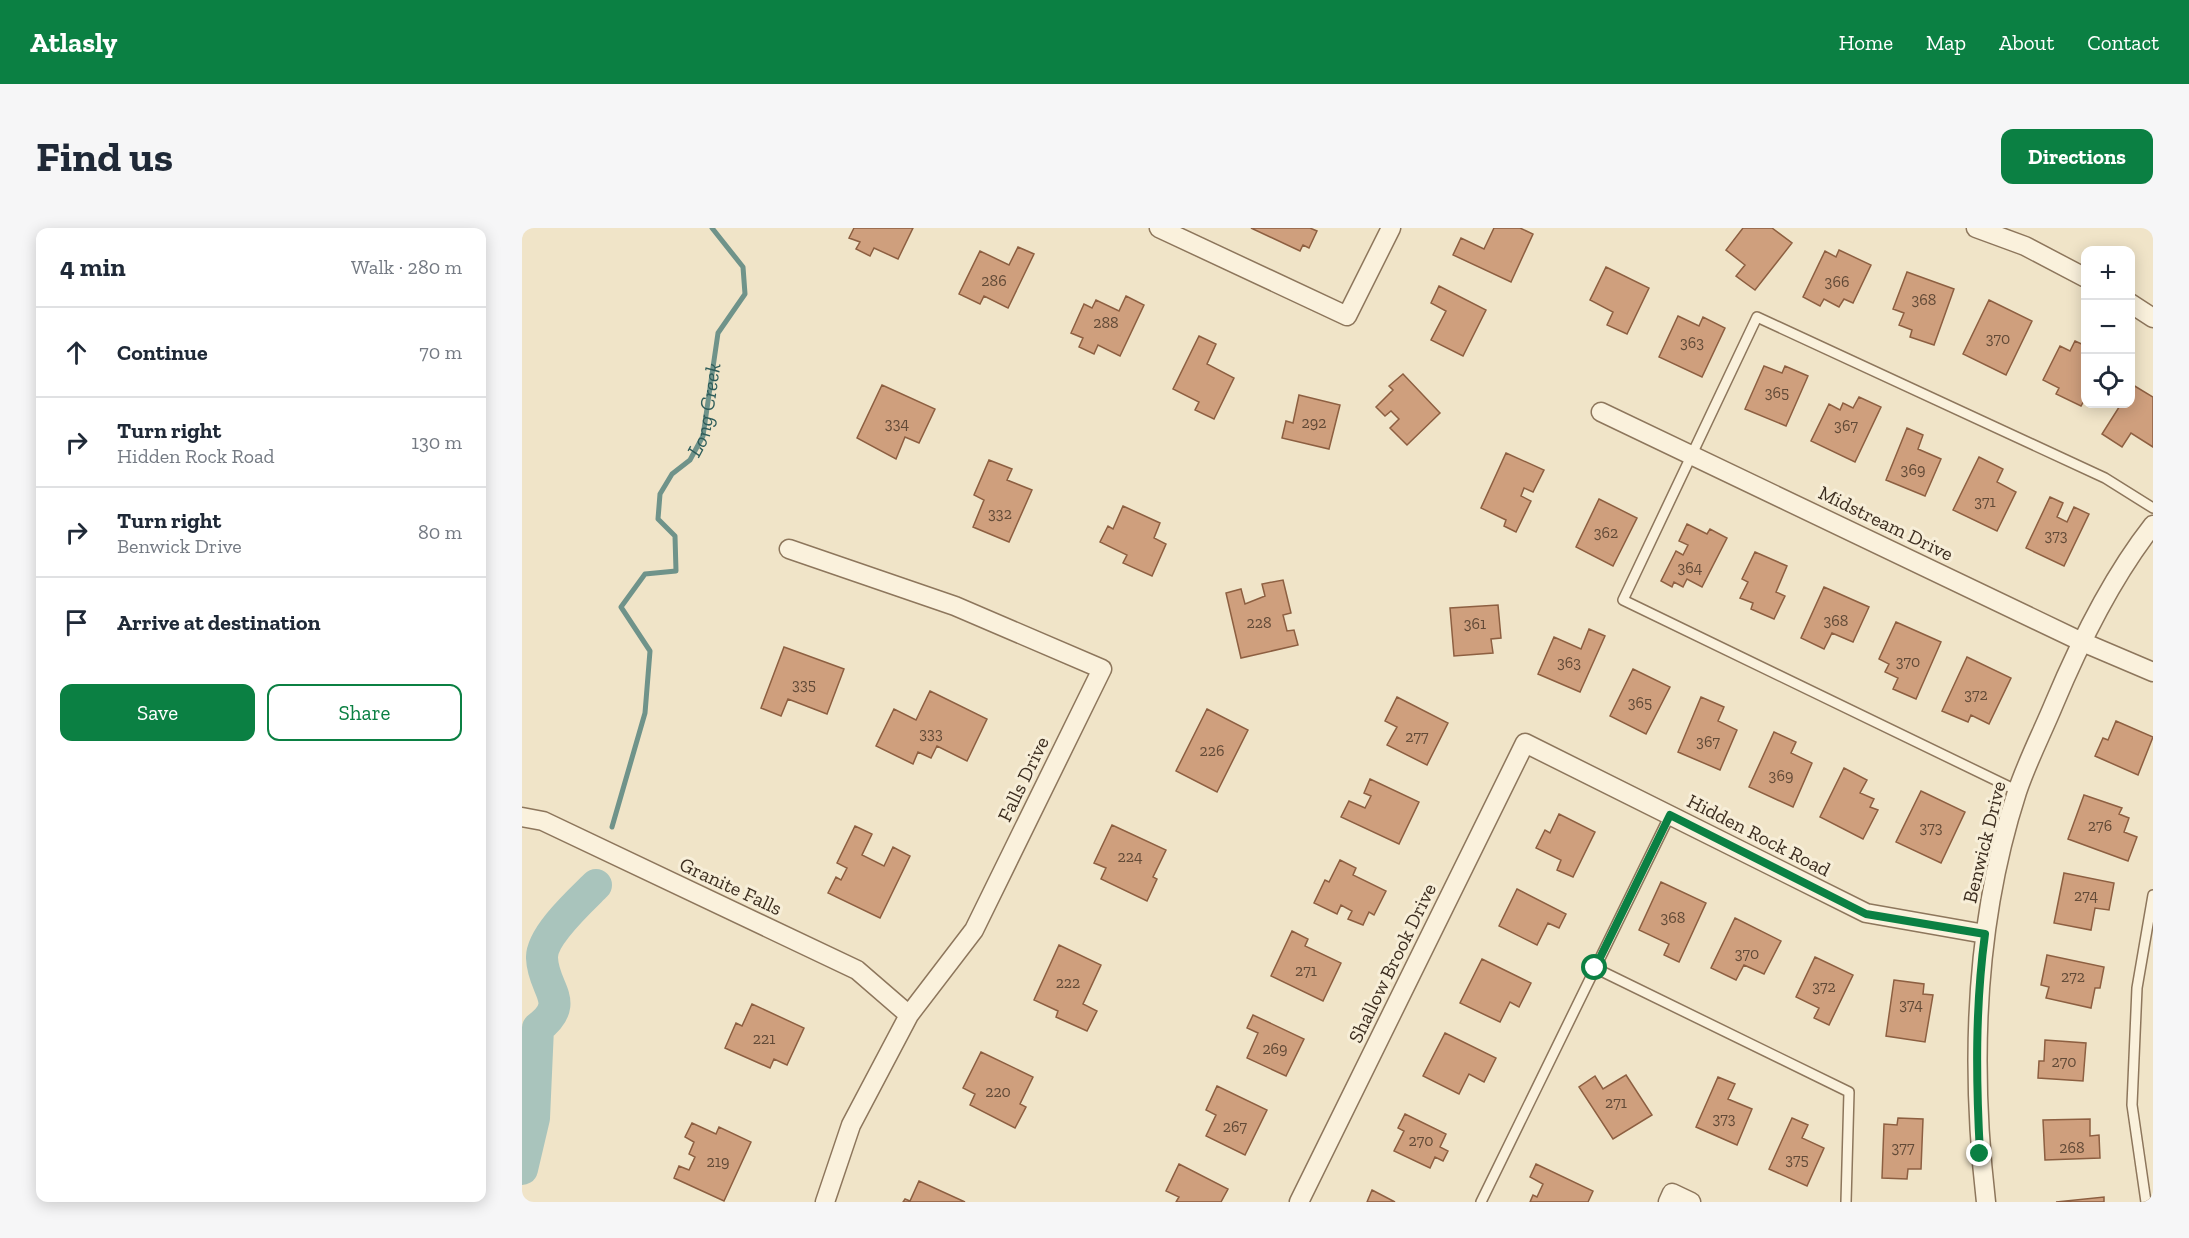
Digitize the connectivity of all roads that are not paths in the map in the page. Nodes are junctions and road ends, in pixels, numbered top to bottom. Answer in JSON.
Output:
{"nodes":[{"id":1,"x":1159,"y":228,"type":"edge"},
{"id":2,"x":1391,"y":228,"type":"edge"},
{"id":3,"x":1976,"y":228,"type":"edge"},
{"id":4,"x":2081,"y":276,"type":"edge"},
{"id":5,"x":2135,"y":306,"type":"edge"},
{"id":6,"x":2153,"y":318,"type":"edge"},
{"id":7,"x":1601,"y":412,"type":"dead end"},
{"id":8,"x":1691,"y":455,"type":"junction"},
{"id":9,"x":2153,"y":508,"type":"edge"},
{"id":10,"x":2153,"y":525,"type":"edge"},
{"id":11,"x":789,"y":549,"type":"dead end"},
{"id":12,"x":2080,"y":641,"type":"junction"},
{"id":13,"x":2153,"y":672,"type":"edge"},
{"id":14,"x":1525,"y":743,"type":"joint"},
{"id":15,"x":2018,"y":791,"type":"junction"},
{"id":16,"x":1670,"y":815,"type":"junction"},
{"id":17,"x":522,"y":817,"type":"edge"},
{"id":18,"x":2153,"y":895,"type":"edge"},
{"id":19,"x":1985,"y":934,"type":"junction"},
{"id":20,"x":1595,"y":968,"type":"junction"},
{"id":21,"x":909,"y":1015,"type":"junction"},
{"id":22,"x":1670,"y":1197,"type":"edge"},
{"id":23,"x":825,"y":1202,"type":"edge"},
{"id":24,"x":1299,"y":1202,"type":"edge"},
{"id":25,"x":1481,"y":1202,"type":"edge"},
{"id":26,"x":1690,"y":1202,"type":"edge"},
{"id":27,"x":1846,"y":1202,"type":"edge"},
{"id":28,"x":1986,"y":1202,"type":"edge"},
{"id":29,"x":2146,"y":1202,"type":"edge"}],
"edges":[{"from":1,"to":2,"type":"street"},
{"from":3,"to":4,"type":"street"},
{"from":5,"to":6,"type":"street"},
{"from":7,"to":8,"type":"street","name":"Midstream Drive"},
{"from":8,"to":9,"type":"lane"},
{"from":8,"to":12,"type":"street","name":"Midstream Drive"},
{"from":8,"to":15,"type":"lane"},
{"from":10,"to":12,"type":"street","name":"Benwick Drive"},
{"from":11,"to":21,"type":"street","name":"Falls Drive"},
{"from":12,"to":13,"type":"street","name":"Midstream Drive"},
{"from":12,"to":15,"type":"street","name":"Benwick Drive"},
{"from":14,"to":16,"type":"street","name":"Hidden Rock Road"},
{"from":14,"to":24,"type":"street","name":"Shallow Brook Drive"},
{"from":15,"to":19,"type":"street","name":"Benwick Drive"},
{"from":16,"to":19,"type":"street","name":"Hidden Rock Road"},
{"from":16,"to":20,"type":"lane"},
{"from":17,"to":21,"type":"street","name":"Granite Falls"},
{"from":18,"to":29,"type":"lane"},
{"from":19,"to":28,"type":"street","name":"Benwick Drive"},
{"from":20,"to":25,"type":"lane"},
{"from":20,"to":27,"type":"lane"},
{"from":21,"to":23,"type":"street","name":"Falls Drive"},
{"from":22,"to":26,"type":"street"}]}
